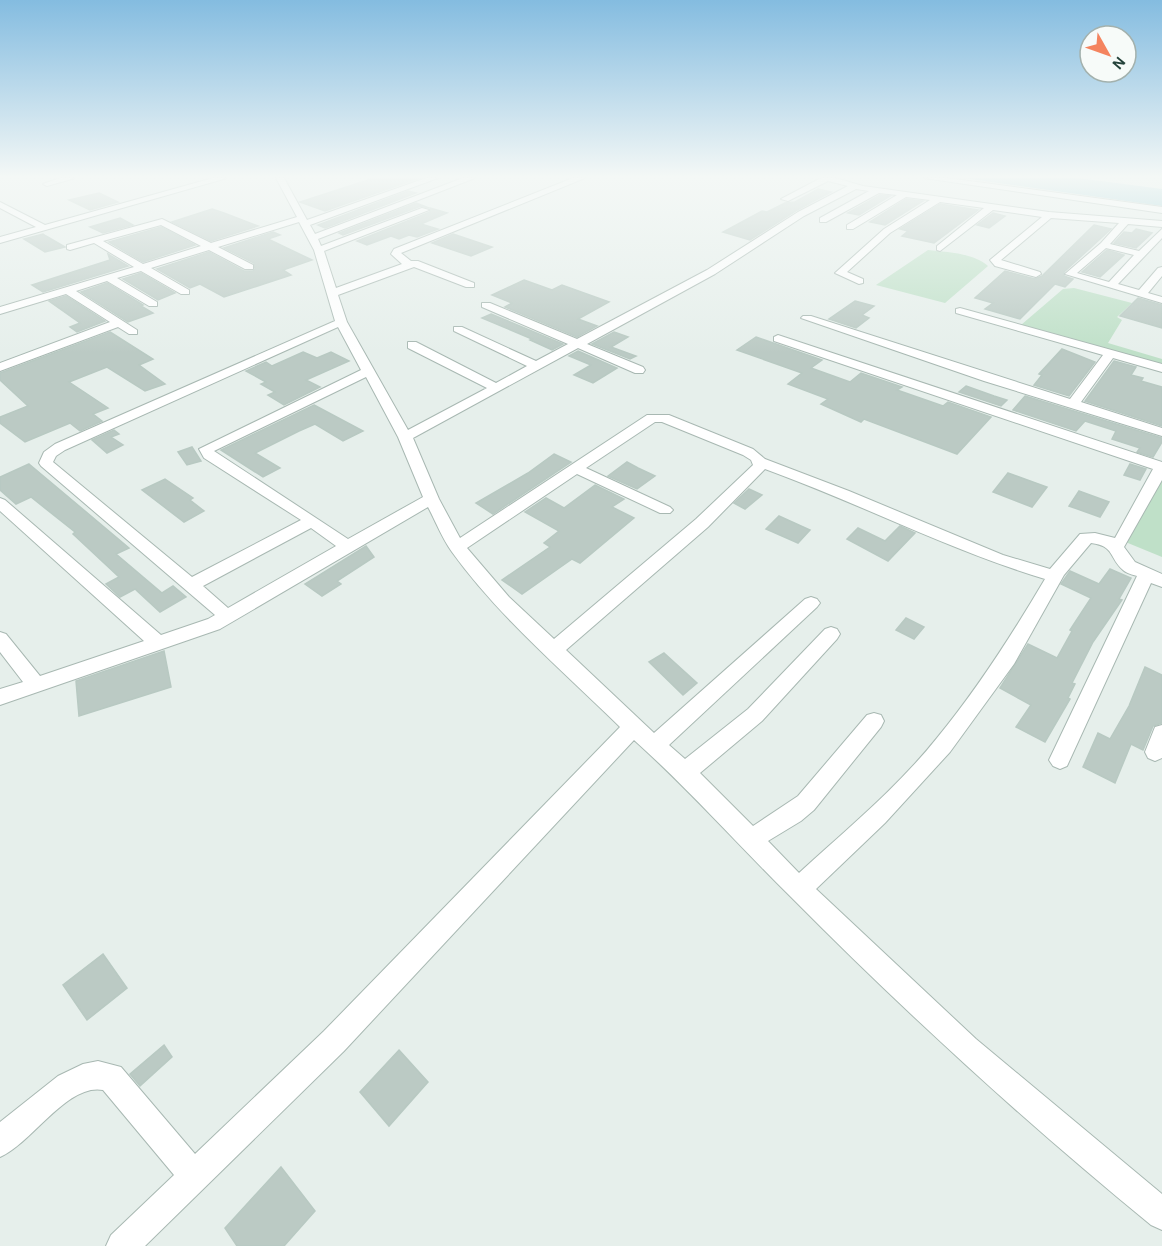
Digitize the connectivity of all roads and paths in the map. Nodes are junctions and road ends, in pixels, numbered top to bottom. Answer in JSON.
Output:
{"nodes":[{"id":1,"x":109,"y":236,"type":"edge"},
{"id":2,"x":189,"y":236,"type":"edge"},
{"id":3,"x":287,"y":236,"type":"edge"},
{"id":4,"x":310,"y":236,"type":"edge"},
{"id":5,"x":434,"y":236,"type":"edge"},
{"id":6,"x":767,"y":236,"type":"edge"},
{"id":7,"x":881,"y":236,"type":"edge"},
{"id":8,"x":955,"y":236,"type":"edge"},
{"id":9,"x":1024,"y":236,"type":"edge"},
{"id":10,"x":1112,"y":236,"type":"edge"},
{"id":11,"x":1158,"y":236,"type":"edge"},
{"id":12,"x":95,"y":240,"type":"junction"},
{"id":13,"x":1104,"y":245,"type":"junction"},
{"id":14,"x":70,"y":247,"type":"dead end"},
{"id":15,"x":210,"y":247,"type":"junction"},
{"id":16,"x":940,"y":248,"type":"dead end"},
{"id":17,"x":1141,"y":254,"type":"junction"},
{"id":18,"x":410,"y":265,"type":"junction"},
{"id":19,"x":143,"y":267,"type":"junction"},
{"id":20,"x":249,"y":267,"type":"dead end"},
{"id":21,"x":1162,"y":270,"type":"edge"},
{"id":22,"x":1036,"y":274,"type":"dead end"},
{"id":23,"x":109,"y":278,"type":"junction"},
{"id":24,"x":859,"y":281,"type":"dead end"},
{"id":25,"x":470,"y":285,"type":"dead end"},
{"id":26,"x":1111,"y":286,"type":"junction"},
{"id":27,"x":68,"y":291,"type":"junction"},
{"id":28,"x":185,"y":292,"type":"dead end"},
{"id":29,"x":331,"y":294,"type":"junction"},
{"id":30,"x":1141,"y":294,"type":"junction"},
{"id":31,"x":1162,"y":300,"type":"edge"},
{"id":32,"x":153,"y":304,"type":"dead end"},
{"id":33,"x":486,"y":305,"type":"dead end"},
{"id":34,"x":0,"y":311,"type":"edge"},
{"id":35,"x":960,"y":311,"type":"dead end"},
{"id":36,"x":807,"y":318,"type":"dead end"},
{"id":37,"x":340,"y":322,"type":"junction"},
{"id":38,"x":119,"y":323,"type":"junction"},
{"id":39,"x":458,"y":329,"type":"dead end"},
{"id":40,"x":133,"y":332,"type":"dead end"},
{"id":41,"x":778,"y":339,"type":"dead end"},
{"id":42,"x":576,"y":344,"type":"junction"},
{"id":43,"x":412,"y":345,"type":"dead end"},
{"id":44,"x":1110,"y":354,"type":"junction"},
{"id":45,"x":536,"y":366,"type":"junction"},
{"id":46,"x":0,"y":367,"type":"edge"},
{"id":47,"x":1162,"y":368,"type":"edge"},
{"id":48,"x":639,"y":370,"type":"dead end"},
{"id":49,"x":369,"y":371,"type":"junction"},
{"id":50,"x":496,"y":388,"type":"junction"},
{"id":51,"x":1072,"y":405,"type":"junction"},
{"id":52,"x":1162,"y":432,"type":"edge"},
{"id":53,"x":405,"y":437,"type":"junction"},
{"id":54,"x":760,"y":462,"type":"junction"},
{"id":55,"x":1162,"y":466,"type":"edge"},
{"id":56,"x":577,"y":469,"type":"junction"},
{"id":57,"x":431,"y":499,"type":"junction"},
{"id":58,"x":0,"y":503,"type":"edge"},
{"id":59,"x":665,"y":510,"type":"dead end"},
{"id":60,"x":312,"y":521,"type":"junction"},
{"id":61,"x":1114,"y":544,"type":"junction"},
{"id":62,"x":348,"y":547,"type":"junction"},
{"id":63,"x":458,"y":547,"type":"junction"},
{"id":64,"x":1056,"y":575,"type":"junction"},
{"id":65,"x":1154,"y":578,"type":"edge"},
{"id":66,"x":191,"y":585,"type":"junction"},
{"id":67,"x":811,"y":603,"type":"dead end"},
{"id":68,"x":228,"y":617,"type":"junction"},
{"id":69,"x":831,"y":634,"type":"dead end"},
{"id":70,"x":0,"y":639,"type":"edge"},
{"id":71,"x":159,"y":644,"type":"junction"},
{"id":72,"x":554,"y":650,"type":"junction"},
{"id":73,"x":36,"y":685,"type":"junction"},
{"id":74,"x":0,"y":697,"type":"edge"},
{"id":75,"x":874,"y":721,"type":"dead end"},
{"id":76,"x":633,"y":727,"type":"junction"},
{"id":77,"x":654,"y":746,"type":"junction"},
{"id":78,"x":1060,"y":760,"type":"dead end"},
{"id":79,"x":685,"y":772,"type":"junction"},
{"id":80,"x":752,"y":839,"type":"junction"},
{"id":81,"x":799,"y":889,"type":"junction"},
{"id":82,"x":0,"y":1142,"type":"edge"},
{"id":83,"x":194,"y":1176,"type":"junction"},
{"id":84,"x":1162,"y":1214,"type":"edge"},
{"id":85,"x":122,"y":1246,"type":"edge"}],
"edges":[{"from":1,"to":12,"type":"street"},
{"from":2,"to":15,"type":"street"},
{"from":3,"to":15,"type":"street"},
{"from":4,"to":29,"type":"street"},
{"from":5,"to":18,"type":"street"},
{"from":6,"to":42,"type":"street"},
{"from":7,"to":24,"type":"street"},
{"from":8,"to":16,"type":"street"},
{"from":9,"to":22,"type":"street"},
{"from":10,"to":13,"type":"street"},
{"from":11,"to":17,"type":"street"},
{"from":12,"to":14,"type":"street"},
{"from":12,"to":19,"type":"street"},
{"from":13,"to":17,"type":"street"},
{"from":13,"to":26,"type":"street"},
{"from":15,"to":19,"type":"street"},
{"from":15,"to":20,"type":"street"},
{"from":17,"to":26,"type":"street"},
{"from":18,"to":25,"type":"street"},
{"from":18,"to":29,"type":"street"},
{"from":19,"to":23,"type":"street"},
{"from":19,"to":28,"type":"street"},
{"from":21,"to":30,"type":"street"},
{"from":23,"to":27,"type":"street"},
{"from":23,"to":32,"type":"street"},
{"from":26,"to":30,"type":"street"},
{"from":27,"to":34,"type":"street"},
{"from":27,"to":38,"type":"street"},
{"from":29,"to":37,"type":"street"},
{"from":30,"to":31,"type":"street"},
{"from":33,"to":42,"type":"street"},
{"from":35,"to":44,"type":"street"},
{"from":36,"to":51,"type":"street"},
{"from":37,"to":49,"type":"street"},
{"from":37,"to":66,"type":"street"},
{"from":38,"to":40,"type":"street"},
{"from":38,"to":46,"type":"street"},
{"from":39,"to":45,"type":"street"},
{"from":41,"to":55,"type":"street"},
{"from":42,"to":45,"type":"street"},
{"from":42,"to":48,"type":"street"},
{"from":43,"to":50,"type":"street"},
{"from":44,"to":47,"type":"street"},
{"from":44,"to":51,"type":"street"},
{"from":45,"to":50,"type":"street"},
{"from":49,"to":53,"type":"street"},
{"from":49,"to":60,"type":"street"},
{"from":50,"to":53,"type":"street"},
{"from":51,"to":52,"type":"street"},
{"from":53,"to":57,"type":"street"},
{"from":54,"to":56,"type":"street"},
{"from":54,"to":64,"type":"street"},
{"from":54,"to":72,"type":"street"},
{"from":55,"to":61,"type":"street"},
{"from":56,"to":59,"type":"street"},
{"from":56,"to":63,"type":"street"},
{"from":57,"to":62,"type":"street"},
{"from":57,"to":63,"type":"street"},
{"from":58,"to":71,"type":"street"},
{"from":60,"to":62,"type":"street"},
{"from":60,"to":66,"type":"street"},
{"from":61,"to":64,"type":"street"},
{"from":61,"to":65,"type":"street"},
{"from":62,"to":68,"type":"street"},
{"from":63,"to":72,"type":"street"},
{"from":64,"to":81,"type":"street"},
{"from":65,"to":78,"type":"street"},
{"from":66,"to":68,"type":"street"},
{"from":67,"to":77,"type":"street"},
{"from":68,"to":71,"type":"street"},
{"from":69,"to":79,"type":"street"},
{"from":70,"to":73,"type":"street"},
{"from":71,"to":73,"type":"street"},
{"from":72,"to":76,"type":"street"},
{"from":73,"to":74,"type":"street"},
{"from":75,"to":80,"type":"street"},
{"from":76,"to":77,"type":"street"},
{"from":76,"to":83,"type":"street"},
{"from":77,"to":79,"type":"street"},
{"from":79,"to":80,"type":"street"},
{"from":80,"to":81,"type":"street"},
{"from":81,"to":84,"type":"street"},
{"from":82,"to":83,"type":"street"},
{"from":83,"to":85,"type":"street"}]}
